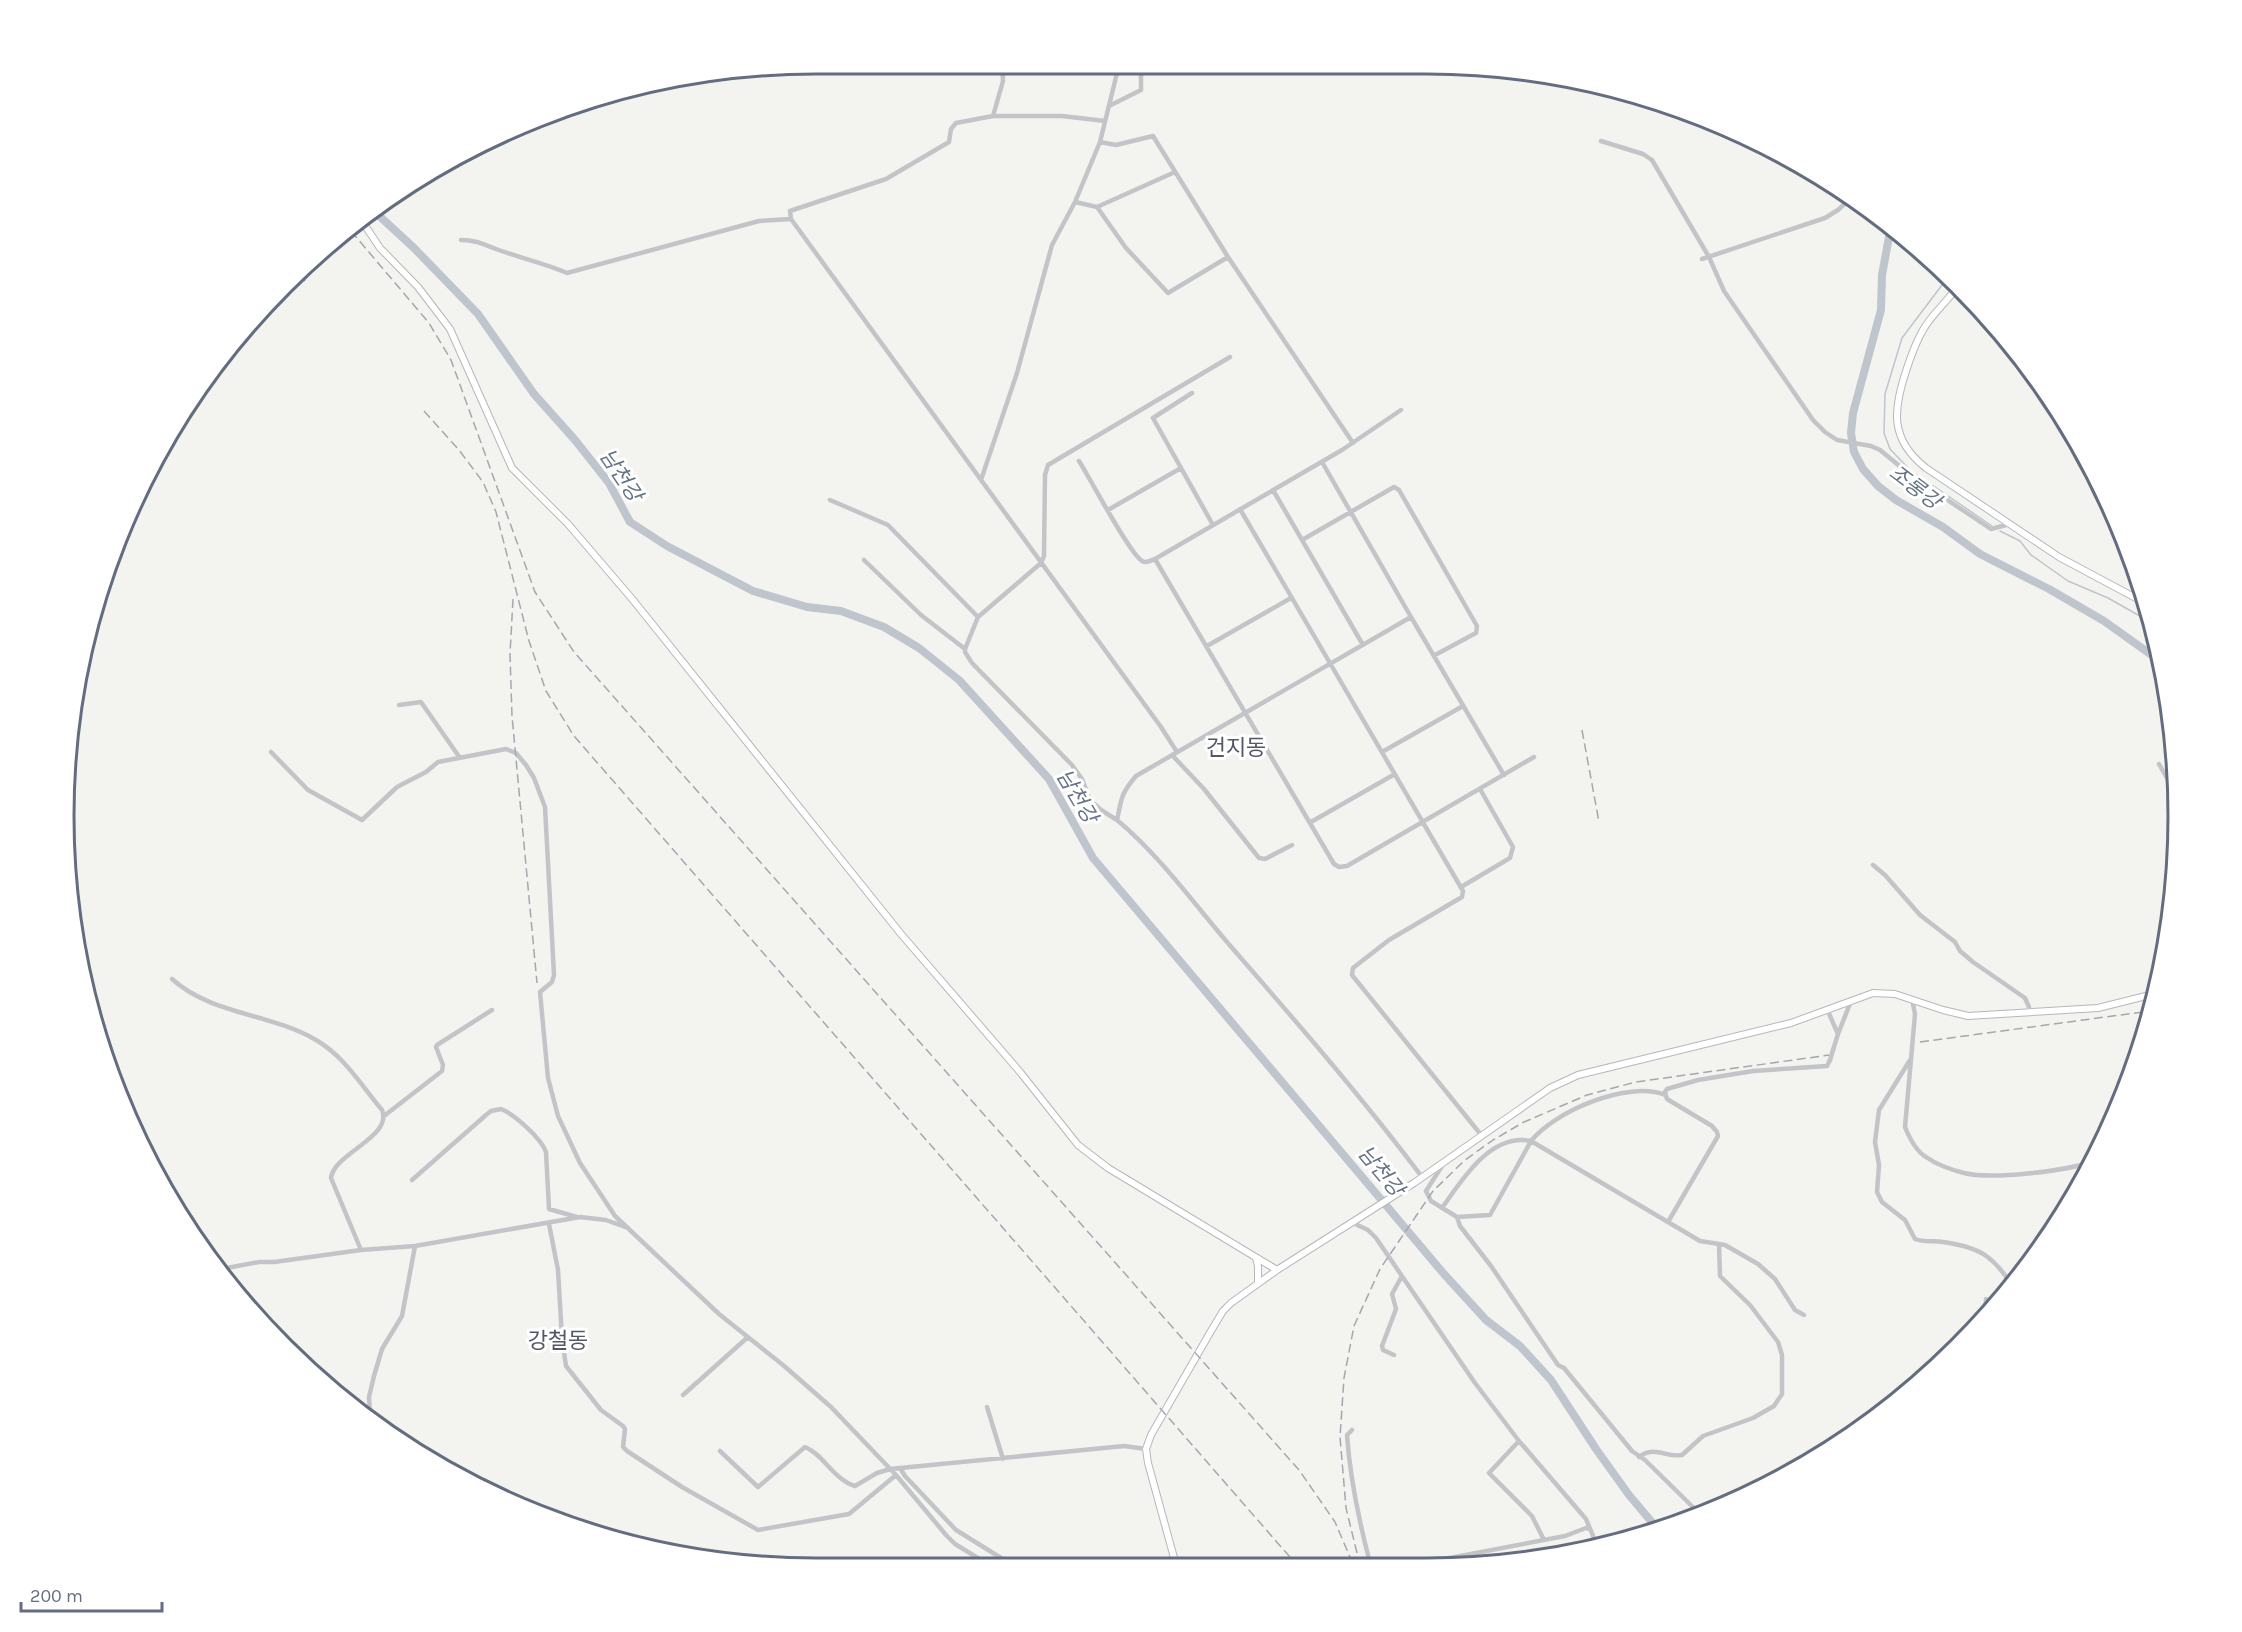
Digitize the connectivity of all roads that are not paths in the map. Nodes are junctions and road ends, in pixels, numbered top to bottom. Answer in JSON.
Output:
{"nodes":[{"id":1,"x":1003,"y":74,"type":"edge"},
{"id":2,"x":1117,"y":74,"type":"edge"},
{"id":3,"x":1141,"y":74,"type":"edge"},
{"id":4,"x":1110,"y":105,"type":"junction"},
{"id":5,"x":993,"y":116,"type":"junction"},
{"id":6,"x":1105,"y":121,"type":"junction"},
{"id":7,"x":1601,"y":141,"type":"dead end"},
{"id":8,"x":1100,"y":142,"type":"junction"},
{"id":9,"x":1175,"y":172,"type":"junction"},
{"id":10,"x":1075,"y":202,"type":"junction"},
{"id":11,"x":1845,"y":203,"type":"edge"},
{"id":12,"x":1097,"y":207,"type":"junction"},
{"id":13,"x":791,"y":219,"type":"junction"},
{"id":14,"x":365,"y":226,"type":"edge"},
{"id":15,"x":460,"y":240,"type":"dead end"},
{"id":16,"x":1709,"y":256,"type":"junction"},
{"id":17,"x":1228,"y":257,"type":"junction"},
{"id":18,"x":1702,"y":259,"type":"dead end"},
{"id":19,"x":1952,"y":293,"type":"edge"},
{"id":20,"x":1230,"y":357,"type":"dead end"},
{"id":21,"x":1192,"y":393,"type":"dead end"},
{"id":22,"x":1401,"y":410,"type":"dead end"},
{"id":23,"x":1353,"y":443,"type":"junction"},
{"id":24,"x":1079,"y":461,"type":"dead end"},
{"id":25,"x":1322,"y":462,"type":"junction"},
{"id":26,"x":1181,"y":468,"type":"junction"},
{"id":27,"x":981,"y":480,"type":"junction"},
{"id":28,"x":1273,"y":490,"type":"junction"},
{"id":29,"x":830,"y":500,"type":"dead end"},
{"id":30,"x":1240,"y":509,"type":"junction"},
{"id":31,"x":1108,"y":510,"type":"junction"},
{"id":32,"x":1351,"y":512,"type":"junction"},
{"id":33,"x":2010,"y":524,"type":"junction"},
{"id":34,"x":1213,"y":525,"type":"junction"},
{"id":35,"x":1302,"y":540,"type":"junction"},
{"id":36,"x":1155,"y":559,"type":"junction"},
{"id":37,"x":864,"y":560,"type":"dead end"},
{"id":38,"x":1041,"y":563,"type":"junction"},
{"id":39,"x":1292,"y":598,"type":"junction"},
{"id":40,"x":2135,"y":598,"type":"edge"},
{"id":41,"x":978,"y":617,"type":"junction"},
{"id":42,"x":1411,"y":617,"type":"junction"},
{"id":43,"x":1363,"y":645,"type":"junction"},
{"id":44,"x":1207,"y":646,"type":"junction"},
{"id":45,"x":965,"y":649,"type":"junction"},
{"id":46,"x":1435,"y":655,"type":"junction"},
{"id":47,"x":1330,"y":664,"type":"junction"},
{"id":48,"x":399,"y":705,"type":"dead end"},
{"id":49,"x":1462,"y":706,"type":"junction"},
{"id":50,"x":1246,"y":712,"type":"junction"},
{"id":51,"x":271,"y":752,"type":"dead end"},
{"id":52,"x":1382,"y":753,"type":"junction"},
{"id":53,"x":1174,"y":754,"type":"junction"},
{"id":54,"x":1534,"y":757,"type":"dead end"},
{"id":55,"x":460,"y":758,"type":"junction"},
{"id":56,"x":2159,"y":764,"type":"dead end"},
{"id":57,"x":1395,"y":774,"type":"junction"},
{"id":58,"x":1504,"y":775,"type":"junction"},
{"id":59,"x":2167,"y":779,"type":"edge"},
{"id":60,"x":1480,"y":789,"type":"junction"},
{"id":61,"x":1117,"y":820,"type":"junction"},
{"id":62,"x":1423,"y":821,"type":"junction"},
{"id":63,"x":1311,"y":822,"type":"junction"},
{"id":64,"x":1292,"y":845,"type":"dead end"},
{"id":65,"x":1873,"y":866,"type":"dead end"},
{"id":66,"x":1461,"y":887,"type":"junction"},
{"id":67,"x":172,"y":979,"type":"dead end"},
{"id":68,"x":2146,"y":996,"type":"edge"},
{"id":69,"x":1912,"y":999,"type":"junction"},
{"id":70,"x":1851,"y":1001,"type":"junction"},
{"id":71,"x":1827,"y":1009,"type":"junction"},
{"id":72,"x":492,"y":1010,"type":"dead end"},
{"id":73,"x":2028,"y":1013,"type":"junction"},
{"id":74,"x":1838,"y":1034,"type":"junction"},
{"id":75,"x":1912,"y":1056,"type":"junction"},
{"id":76,"x":1665,"y":1095,"type":"junction"},
{"id":77,"x":384,"y":1116,"type":"junction"},
{"id":78,"x":1482,"y":1136,"type":"junction"},
{"id":79,"x":1531,"y":1141,"type":"junction"},
{"id":80,"x":1446,"y":1161,"type":"junction"},
{"id":81,"x":2080,"y":1166,"type":"edge"},
{"id":82,"x":1422,"y":1177,"type":"junction"},
{"id":83,"x":412,"y":1180,"type":"dead end"},
{"id":84,"x":1442,"y":1208,"type":"junction"},
{"id":85,"x":580,"y":1217,"type":"junction"},
{"id":86,"x":1456,"y":1217,"type":"junction"},
{"id":87,"x":1351,"y":1222,"type":"junction"},
{"id":88,"x":1668,"y":1222,"type":"junction"},
{"id":89,"x":549,"y":1224,"type":"junction"},
{"id":90,"x":627,"y":1227,"type":"junction"},
{"id":91,"x":1719,"y":1244,"type":"junction"},
{"id":92,"x":415,"y":1246,"type":"junction"},
{"id":93,"x":361,"y":1250,"type":"junction"},
{"id":94,"x":1256,"y":1257,"type":"junction"},
{"id":95,"x":227,"y":1268,"type":"edge"},
{"id":96,"x":1277,"y":1270,"type":"junction"},
{"id":97,"x":1402,"y":1276,"type":"junction"},
{"id":98,"x":2007,"y":1278,"type":"edge"},
{"id":99,"x":1258,"y":1283,"type":"junction"},
{"id":100,"x":1986,"y":1299,"type":"dead end"},
{"id":101,"x":1986,"y":1304,"type":"edge"},
{"id":102,"x":1804,"y":1315,"type":"dead end"},
{"id":103,"x":748,"y":1337,"type":"junction"},
{"id":104,"x":1394,"y":1354,"type":"dead end"},
{"id":105,"x":683,"y":1395,"type":"dead end"},
{"id":106,"x":987,"y":1407,"type":"dead end"},
{"id":107,"x":370,"y":1409,"type":"edge"},
{"id":108,"x":1352,"y":1430,"type":"dead end"},
{"id":109,"x":1519,"y":1441,"type":"junction"},
{"id":110,"x":1146,"y":1449,"type":"junction"},
{"id":111,"x":720,"y":1451,"type":"dead end"},
{"id":112,"x":1639,"y":1457,"type":"junction"},
{"id":113,"x":1003,"y":1458,"type":"junction"},
{"id":114,"x":900,"y":1468,"type":"junction"},
{"id":115,"x":890,"y":1469,"type":"junction"},
{"id":116,"x":896,"y":1475,"type":"junction"},
{"id":117,"x":1694,"y":1508,"type":"edge"},
{"id":118,"x":1590,"y":1529,"type":"junction"},
{"id":119,"x":1594,"y":1539,"type":"edge"},
{"id":120,"x":1544,"y":1540,"type":"junction"},
{"id":121,"x":1000,"y":1557,"type":"edge"},
{"id":122,"x":1451,"y":1557,"type":"edge"},
{"id":123,"x":979,"y":1558,"type":"edge"},
{"id":124,"x":1174,"y":1558,"type":"edge"},
{"id":125,"x":1369,"y":1558,"type":"edge"}],
"edges":[{"from":1,"to":5,"type":"street"},
{"from":2,"to":4,"type":"street"},
{"from":3,"to":4,"type":"street"},
{"from":4,"to":6,"type":"street"},
{"from":5,"to":6,"type":"street"},
{"from":5,"to":13,"type":"street"},
{"from":6,"to":8,"type":"street"},
{"from":7,"to":16,"type":"street"},
{"from":8,"to":9,"type":"street"},
{"from":8,"to":10,"type":"street"},
{"from":9,"to":12,"type":"street"},
{"from":9,"to":17,"type":"street"},
{"from":10,"to":12,"type":"street"},
{"from":10,"to":27,"type":"street"},
{"from":11,"to":16,"type":"street"},
{"from":12,"to":17,"type":"street"},
{"from":13,"to":15,"type":"street"},
{"from":13,"to":27,"type":"street"},
{"from":14,"to":94,"type":"main road"},
{"from":16,"to":18,"type":"street"},
{"from":16,"to":33,"type":"street"},
{"from":17,"to":23,"type":"street"},
{"from":19,"to":33,"type":"main road"},
{"from":20,"to":38,"type":"street"},
{"from":21,"to":26,"type":"street"},
{"from":22,"to":23,"type":"street"},
{"from":23,"to":25,"type":"street"},
{"from":24,"to":31,"type":"street"},
{"from":25,"to":28,"type":"street"},
{"from":25,"to":32,"type":"street"},
{"from":26,"to":31,"type":"street"},
{"from":26,"to":34,"type":"street"},
{"from":27,"to":38,"type":"street"},
{"from":28,"to":30,"type":"street"},
{"from":28,"to":35,"type":"street"},
{"from":29,"to":41,"type":"street"},
{"from":30,"to":34,"type":"street"},
{"from":30,"to":39,"type":"street"},
{"from":31,"to":36,"type":"street"},
{"from":32,"to":35,"type":"street"},
{"from":32,"to":42,"type":"street"},
{"from":32,"to":46,"type":"street"},
{"from":33,"to":40,"type":"main road"},
{"from":34,"to":36,"type":"street"},
{"from":35,"to":43,"type":"street"},
{"from":36,"to":44,"type":"street"},
{"from":37,"to":45,"type":"street"},
{"from":38,"to":41,"type":"street"},
{"from":38,"to":53,"type":"street"},
{"from":39,"to":44,"type":"street"},
{"from":39,"to":47,"type":"street"},
{"from":41,"to":45,"type":"street"},
{"from":42,"to":43,"type":"street"},
{"from":42,"to":46,"type":"street"},
{"from":43,"to":47,"type":"street"},
{"from":44,"to":50,"type":"street"},
{"from":45,"to":61,"type":"street"},
{"from":46,"to":49,"type":"street"},
{"from":47,"to":50,"type":"street"},
{"from":47,"to":52,"type":"street"},
{"from":48,"to":55,"type":"street"},
{"from":49,"to":52,"type":"street"},
{"from":49,"to":58,"type":"street"},
{"from":50,"to":53,"type":"street"},
{"from":50,"to":63,"type":"street"},
{"from":51,"to":55,"type":"street"},
{"from":52,"to":57,"type":"street"},
{"from":53,"to":61,"type":"street"},
{"from":53,"to":64,"type":"street"},
{"from":54,"to":58,"type":"street"},
{"from":55,"to":90,"type":"street"},
{"from":56,"to":59,"type":"street"},
{"from":57,"to":62,"type":"street"},
{"from":57,"to":63,"type":"street"},
{"from":58,"to":60,"type":"street"},
{"from":60,"to":62,"type":"street"},
{"from":60,"to":66,"type":"street"},
{"from":61,"to":82,"type":"street"},
{"from":62,"to":63,"type":"street"},
{"from":62,"to":66,"type":"street"},
{"from":65,"to":73,"type":"street"},
{"from":66,"to":78,"type":"street"},
{"from":67,"to":77,"type":"street"},
{"from":68,"to":73,"type":"main road"},
{"from":69,"to":70,"type":"main road"},
{"from":69,"to":73,"type":"main road"},
{"from":69,"to":75,"type":"street"},
{"from":70,"to":71,"type":"main road"},
{"from":70,"to":74,"type":"street"},
{"from":71,"to":74,"type":"street"},
{"from":71,"to":78,"type":"main road"},
{"from":72,"to":77,"type":"street"},
{"from":74,"to":76,"type":"street","bridge":true},
{"from":75,"to":81,"type":"street"},
{"from":75,"to":98,"type":"street"},
{"from":76,"to":79,"type":"street"},
{"from":76,"to":88,"type":"street"},
{"from":77,"to":93,"type":"street"},
{"from":78,"to":80,"type":"main road"},
{"from":79,"to":84,"type":"street"},
{"from":79,"to":86,"type":"street"},
{"from":79,"to":88,"type":"street"},
{"from":80,"to":82,"type":"main road"},
{"from":80,"to":84,"type":"street"},
{"from":82,"to":87,"type":"main road"},
{"from":83,"to":85,"type":"street"},
{"from":84,"to":86,"type":"street"},
{"from":85,"to":89,"type":"street"},
{"from":85,"to":90,"type":"street"},
{"from":86,"to":112,"type":"street"},
{"from":87,"to":96,"type":"main road"},
{"from":87,"to":97,"type":"street"},
{"from":88,"to":91,"type":"street"},
{"from":89,"to":92,"type":"street"},
{"from":89,"to":116,"type":"street"},
{"from":90,"to":103,"type":"street"},
{"from":91,"to":102,"type":"street"},
{"from":91,"to":112,"type":"street"},
{"from":92,"to":93,"type":"street"},
{"from":92,"to":107,"type":"street"},
{"from":93,"to":95,"type":"street"},
{"from":94,"to":96,"type":"main road"},
{"from":94,"to":99,"type":"main road"},
{"from":96,"to":99,"type":"main road"},
{"from":97,"to":104,"type":"street"},
{"from":97,"to":109,"type":"street"},
{"from":99,"to":110,"type":"main road"},
{"from":100,"to":101,"type":"street"},
{"from":103,"to":105,"type":"street"},
{"from":103,"to":115,"type":"street"},
{"from":106,"to":113,"type":"street"},
{"from":108,"to":125,"type":"street"},
{"from":109,"to":118,"type":"street"},
{"from":109,"to":120,"type":"street"},
{"from":110,"to":113,"type":"street"},
{"from":110,"to":124,"type":"main road"},
{"from":111,"to":115,"type":"street"},
{"from":112,"to":117,"type":"street"},
{"from":113,"to":114,"type":"street"},
{"from":114,"to":115,"type":"street"},
{"from":114,"to":121,"type":"street"},
{"from":115,"to":116,"type":"street"},
{"from":116,"to":123,"type":"street"},
{"from":118,"to":119,"type":"street"},
{"from":118,"to":120,"type":"street"},
{"from":120,"to":122,"type":"street"}]}
